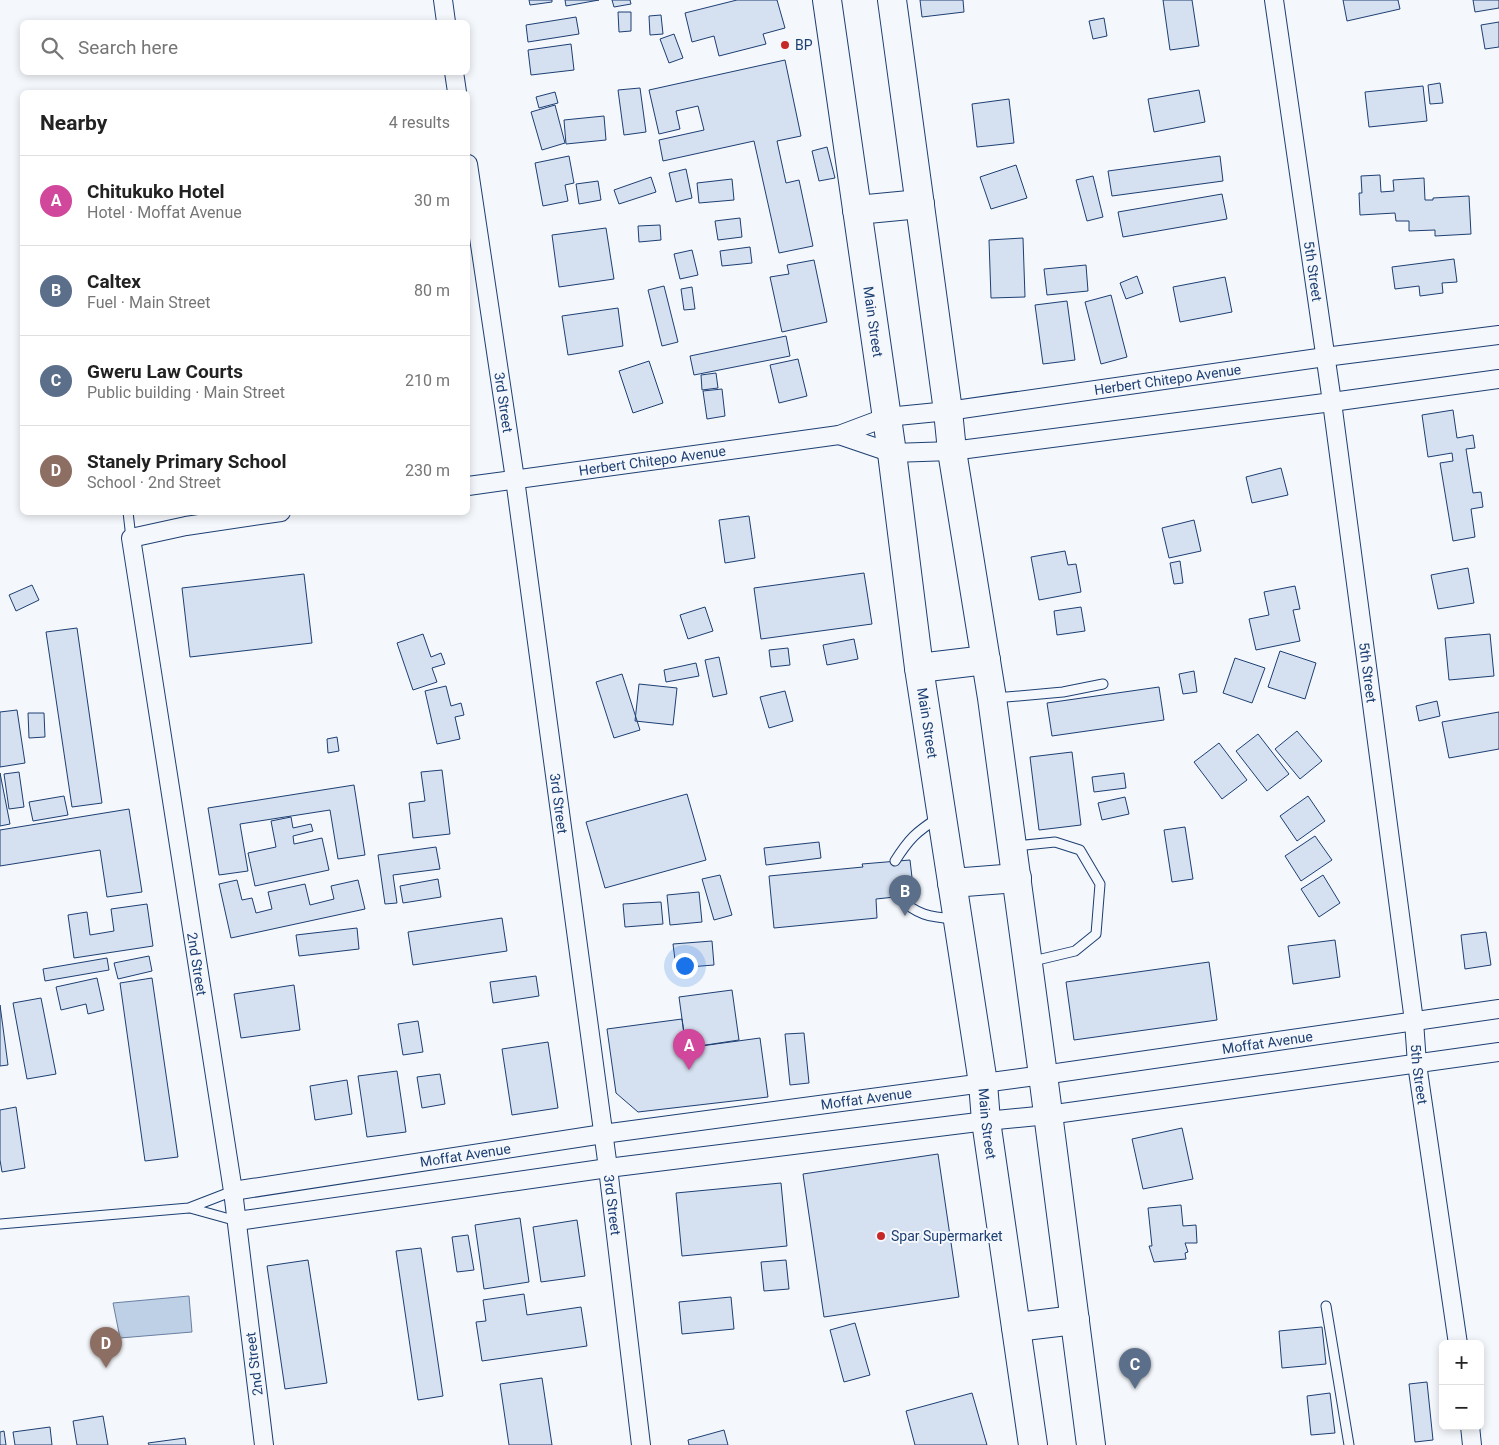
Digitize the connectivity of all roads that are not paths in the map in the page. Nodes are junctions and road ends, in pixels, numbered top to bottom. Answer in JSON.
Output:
{"nodes":[{"id":1,"x":443,"y":0,"type":"edge"},
{"id":2,"x":828,"y":0,"type":"edge"},
{"id":3,"x":832,"y":0,"type":"edge"},
{"id":4,"x":892,"y":0,"type":"edge"},
{"id":5,"x":1274,"y":0,"type":"edge"},
{"id":6,"x":446,"y":20,"type":"edge"},
{"id":7,"x":454,"y":75,"type":"edge"},
{"id":8,"x":457,"y":90,"type":"edge"},
{"id":9,"x":470,"y":177,"type":"edge"},
{"id":10,"x":920,"y":204,"type":"junction"},
{"id":11,"x":857,"y":210,"type":"junction"},
{"id":12,"x":1499,"y":335,"type":"edge"},
{"id":13,"x":1325,"y":358,"type":"junction"},
{"id":14,"x":1499,"y":379,"type":"edge"},
{"id":15,"x":1332,"y":402,"type":"junction"},
{"id":16,"x":948,"y":411,"type":"junction"},
{"id":17,"x":886,"y":417,"type":"junction"},
{"id":18,"x":839,"y":435,"type":"junction"},
{"id":19,"x":952,"y":451,"type":"junction"},
{"id":20,"x":892,"y":453,"type":"junction"},
{"id":21,"x":515,"y":479,"type":"junction"},
{"id":22,"x":470,"y":486,"type":"edge"},
{"id":23,"x":128,"y":515,"type":"edge"},
{"id":24,"x":261,"y":515,"type":"edge"},
{"id":25,"x":131,"y":538,"type":"junction"},
{"id":26,"x":986,"y":660,"type":"junction"},
{"id":27,"x":919,"y":668,"type":"junction"},
{"id":28,"x":1103,"y":684,"type":"dead end"},
{"id":29,"x":992,"y":698,"type":"junction"},
{"id":30,"x":942,"y":815,"type":"junction"},
{"id":31,"x":1012,"y":847,"type":"junction"},
{"id":32,"x":895,"y":861,"type":"dead end"},
{"id":33,"x":1017,"y":878,"type":"junction"},
{"id":34,"x":952,"y":883,"type":"junction"},
{"id":35,"x":898,"y":897,"type":"dead end"},
{"id":36,"x":956,"y":920,"type":"junction"},
{"id":37,"x":1028,"y":962,"type":"junction"},
{"id":38,"x":1499,"y":1009,"type":"edge"},
{"id":39,"x":1414,"y":1021,"type":"junction"},
{"id":40,"x":1499,"y":1052,"type":"edge"},
{"id":41,"x":1417,"y":1064,"type":"junction"},
{"id":42,"x":1043,"y":1075,"type":"junction"},
{"id":43,"x":983,"y":1083,"type":"junction"},
{"id":44,"x":1048,"y":1115,"type":"junction"},
{"id":45,"x":986,"y":1121,"type":"junction"},
{"id":46,"x":602,"y":1134,"type":"junction"},
{"id":47,"x":608,"y":1168,"type":"junction"},
{"id":48,"x":233,"y":1191,"type":"junction"},
{"id":49,"x":189,"y":1208,"type":"junction"},
{"id":50,"x":237,"y":1221,"type":"junction"},
{"id":51,"x":0,"y":1224,"type":"edge"},
{"id":52,"x":1326,"y":1306,"type":"dead end"},
{"id":53,"x":1075,"y":1320,"type":"junction"},
{"id":54,"x":1016,"y":1327,"type":"junction"},
{"id":55,"x":1457,"y":1340,"type":"edge"},
{"id":56,"x":1470,"y":1430,"type":"edge"},
{"id":57,"x":264,"y":1445,"type":"edge"},
{"id":58,"x":641,"y":1445,"type":"edge"},
{"id":59,"x":1033,"y":1445,"type":"edge"},
{"id":60,"x":1091,"y":1445,"type":"edge"},
{"id":61,"x":1349,"y":1445,"type":"edge"},
{"id":62,"x":1472,"y":1445,"type":"edge"}],
"edges":[{"from":1,"to":6,"type":"street"},
{"from":2,"to":3,"type":"highway"},
{"from":2,"to":11,"type":"highway","name":"Main Street"},
{"from":4,"to":10,"type":"highway"},
{"from":5,"to":13,"type":"street","name":"5th Street"},
{"from":7,"to":8,"type":"street"},
{"from":9,"to":21,"type":"street","name":"3rd Street"},
{"from":10,"to":11,"type":"highway"},
{"from":10,"to":16,"type":"highway"},
{"from":11,"to":17,"type":"highway","name":"Main Street"},
{"from":12,"to":13,"type":"street","name":"Herbert Chitepo Avenue"},
{"from":13,"to":15,"type":"street","name":"5th Street"},
{"from":13,"to":16,"type":"street","name":"Herbert Chitepo Avenue"},
{"from":14,"to":15,"type":"street","name":"Herbert Chitepo Avenue"},
{"from":15,"to":19,"type":"street","name":"Herbert Chitepo Avenue"},
{"from":15,"to":39,"type":"street","name":"5th Street"},
{"from":16,"to":17,"type":"street","name":"Herbert Chitepo Avenue"},
{"from":16,"to":19,"type":"highway"},
{"from":17,"to":18,"type":"street","name":"Herbert Chitepo Avenue"},
{"from":17,"to":20,"type":"highway","name":"Main Street"},
{"from":18,"to":20,"type":"street","name":"Herbert Chitepo Avenue"},
{"from":18,"to":21,"type":"street","name":"Herbert Chitepo Avenue"},
{"from":19,"to":20,"type":"street","name":"Herbert Chitepo Avenue"},
{"from":19,"to":26,"type":"highway"},
{"from":20,"to":27,"type":"highway","name":"Main Street"},
{"from":21,"to":22,"type":"street","name":"Herbert Chitepo Avenue"},
{"from":21,"to":46,"type":"street","name":"3rd Street"},
{"from":23,"to":25,"type":"lane"},
{"from":24,"to":25,"type":"street"},
{"from":25,"to":48,"type":"street","name":"2nd Street"},
{"from":26,"to":27,"type":"highway"},
{"from":26,"to":29,"type":"highway"},
{"from":27,"to":30,"type":"highway","name":"Main Street"},
{"from":28,"to":29,"type":"lane"},
{"from":29,"to":31,"type":"highway"},
{"from":30,"to":32,"type":"lane"},
{"from":30,"to":34,"type":"highway","name":"Main Street"},
{"from":31,"to":33,"type":"highway"},
{"from":31,"to":37,"type":"lane"},
{"from":33,"to":34,"type":"highway"},
{"from":33,"to":37,"type":"highway"},
{"from":34,"to":36,"type":"highway","name":"Main Street"},
{"from":35,"to":36,"type":"lane"},
{"from":36,"to":43,"type":"highway","name":"Main Street"},
{"from":37,"to":42,"type":"highway"},
{"from":38,"to":39,"type":"street","name":"Moffat Avenue"},
{"from":39,"to":41,"type":"street","name":"5th Street"},
{"from":39,"to":42,"type":"street","name":"Moffat Avenue"},
{"from":40,"to":41,"type":"street"},
{"from":41,"to":44,"type":"street"},
{"from":41,"to":55,"type":"street","name":"5th Street"},
{"from":42,"to":43,"type":"street","name":"Moffat Avenue"},
{"from":42,"to":44,"type":"highway"},
{"from":43,"to":45,"type":"highway","name":"Main Street"},
{"from":43,"to":46,"type":"street","name":"Moffat Avenue"},
{"from":44,"to":45,"type":"street"},
{"from":44,"to":53,"type":"highway"},
{"from":45,"to":47,"type":"street"},
{"from":45,"to":54,"type":"highway","name":"Main Street"},
{"from":46,"to":47,"type":"street","name":"3rd Street"},
{"from":46,"to":48,"type":"street","name":"Moffat Avenue"},
{"from":47,"to":50,"type":"street"},
{"from":47,"to":58,"type":"street","name":"3rd Street"},
{"from":48,"to":49,"type":"lane"},
{"from":48,"to":50,"type":"street","name":"2nd Street"},
{"from":49,"to":50,"type":"lane"},
{"from":49,"to":51,"type":"lane"},
{"from":50,"to":57,"type":"street","name":"2nd Street"},
{"from":52,"to":61,"type":"lane"},
{"from":53,"to":54,"type":"highway"},
{"from":53,"to":60,"type":"highway"},
{"from":54,"to":59,"type":"highway","name":"Main Street"},
{"from":56,"to":62,"type":"street"}]}
